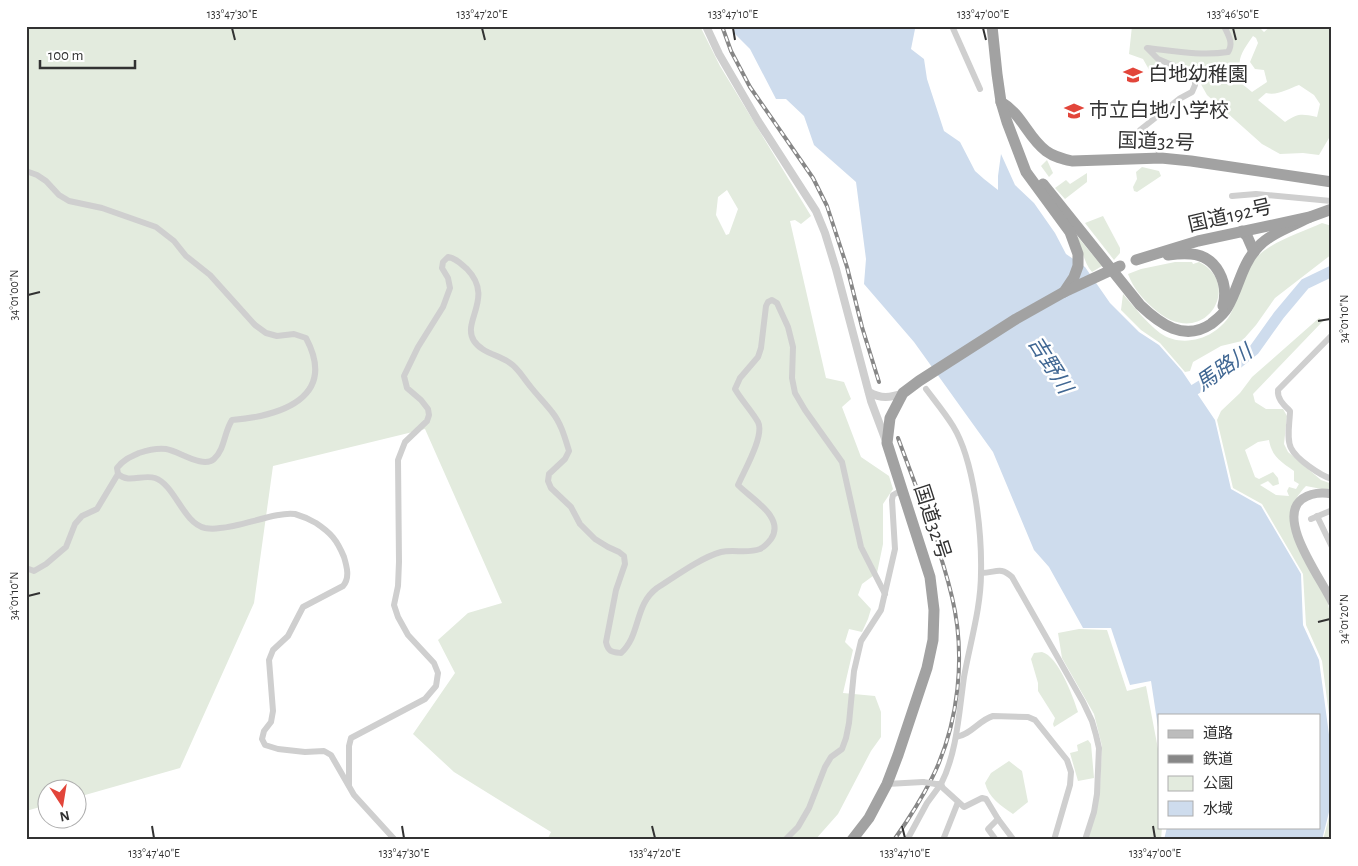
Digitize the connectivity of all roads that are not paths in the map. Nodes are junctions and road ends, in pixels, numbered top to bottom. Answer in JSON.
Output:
{"nodes":[{"id":1,"x":706,"y":26,"type":"edge"},
{"id":2,"x":952,"y":26,"type":"edge"},
{"id":3,"x":992,"y":26,"type":"edge"},
{"id":4,"x":1224,"y":26,"type":"edge"},
{"id":5,"x":980,"y":89,"type":"dead end"},
{"id":6,"x":1001,"y":102,"type":"junction"},
{"id":7,"x":1018,"y":150,"type":"junction"},
{"id":8,"x":1161,"y":158,"type":"junction"},
{"id":9,"x":26,"y":171,"type":"edge"},
{"id":10,"x":1332,"y":182,"type":"edge"},
{"id":11,"x":1232,"y":196,"type":"dead end"},
{"id":12,"x":1331,"y":205,"type":"edge"},
{"id":13,"x":1310,"y":217,"type":"junction"},
{"id":14,"x":1242,"y":231,"type":"junction"},
{"id":15,"x":1254,"y":252,"type":"junction"},
{"id":16,"x":1136,"y":260,"type":"junction"},
{"id":17,"x":1064,"y":292,"type":"junction"},
{"id":18,"x":1217,"y":319,"type":"junction"},
{"id":19,"x":1332,"y":335,"type":"edge"},
{"id":20,"x":926,"y":389,"type":"dead end"},
{"id":21,"x":869,"y":392,"type":"junction"},
{"id":22,"x":903,"y":393,"type":"junction"},
{"id":23,"x":887,"y":443,"type":"junction"},
{"id":24,"x":118,"y":474,"type":"junction"},
{"id":25,"x":1332,"y":479,"type":"edge"},
{"id":26,"x":902,"y":490,"type":"junction"},
{"id":27,"x":1332,"y":494,"type":"edge"},
{"id":28,"x":1330,"y":511,"type":"dead end"},
{"id":29,"x":1331,"y":545,"type":"edge"},
{"id":30,"x":26,"y":568,"type":"edge"},
{"id":31,"x":981,"y":574,"type":"junction"},
{"id":32,"x":885,"y":594,"type":"junction"},
{"id":33,"x":1332,"y":602,"type":"edge"},
{"id":34,"x":956,"y":736,"type":"junction"},
{"id":35,"x":887,"y":784,"type":"junction"},
{"id":36,"x":938,"y":784,"type":"junction"},
{"id":37,"x":349,"y":785,"type":"junction"},
{"id":38,"x":958,"y":802,"type":"junction"},
{"id":39,"x":998,"y":819,"type":"junction"},
{"id":40,"x":395,"y":840,"type":"edge"},
{"id":41,"x":785,"y":840,"type":"edge"},
{"id":42,"x":852,"y":840,"type":"edge"},
{"id":43,"x":908,"y":840,"type":"edge"},
{"id":44,"x":943,"y":840,"type":"edge"},
{"id":45,"x":996,"y":840,"type":"edge"},
{"id":46,"x":1013,"y":840,"type":"edge"},
{"id":47,"x":1054,"y":840,"type":"edge"},
{"id":48,"x":1085,"y":840,"type":"edge"}],
"edges":[{"from":1,"to":21,"type":"street"},
{"from":2,"to":5,"type":"street"},
{"from":3,"to":6,"type":"highway"},
{"from":4,"to":8,"type":"street"},
{"from":6,"to":7,"type":"highway"},
{"from":6,"to":8,"type":"highway","name":"国道32号"},
{"from":7,"to":17,"type":"highway"},
{"from":7,"to":18,"type":"highway"},
{"from":8,"to":10,"type":"highway","name":"国道32号"},
{"from":9,"to":24,"type":"street"},
{"from":11,"to":12,"type":"street"},
{"from":12,"to":13,"type":"highway","name":"国道192号"},
{"from":13,"to":14,"type":"highway","name":"国道192号"},
{"from":13,"to":15,"type":"highway"},
{"from":14,"to":15,"type":"highway"},
{"from":14,"to":16,"type":"highway","name":"国道192号"},
{"from":15,"to":18,"type":"highway"},
{"from":16,"to":17,"type":"highway","name":"国道32号","bridge":true},
{"from":16,"to":18,"type":"highway","name":"国道32号"},
{"from":17,"to":22,"type":"highway","name":"国道32号"},
{"from":19,"to":25,"type":"street"},
{"from":20,"to":31,"type":"street"},
{"from":21,"to":22,"type":"street"},
{"from":21,"to":23,"type":"street"},
{"from":22,"to":23,"type":"highway","name":"国道32号"},
{"from":23,"to":26,"type":"highway","name":"国道32号"},
{"from":24,"to":30,"type":"street"},
{"from":24,"to":37,"type":"street"},
{"from":26,"to":32,"type":"street"},
{"from":26,"to":35,"type":"highway","name":"国道32号"},
{"from":27,"to":33,"type":"main road"},
{"from":28,"to":29,"type":"street"},
{"from":31,"to":34,"type":"street"},
{"from":31,"to":48,"type":"street"},
{"from":32,"to":37,"type":"street"},
{"from":32,"to":41,"type":"street"},
{"from":34,"to":36,"type":"street"},
{"from":34,"to":47,"type":"street"},
{"from":35,"to":36,"type":"street","bridge":true},
{"from":35,"to":42,"type":"highway","name":"国道32号"},
{"from":36,"to":38,"type":"street"},
{"from":36,"to":43,"type":"street"},
{"from":37,"to":40,"type":"street"},
{"from":38,"to":39,"type":"street"},
{"from":38,"to":44,"type":"street"},
{"from":39,"to":45,"type":"street"},
{"from":39,"to":46,"type":"street"}]}
